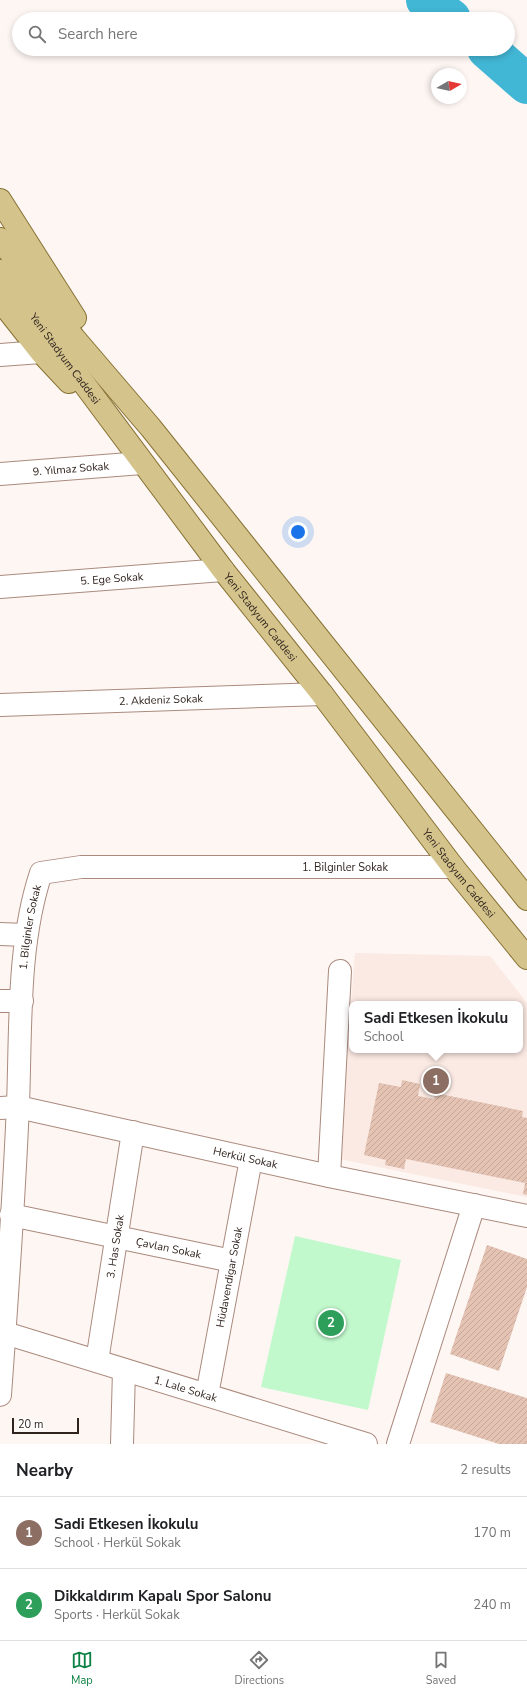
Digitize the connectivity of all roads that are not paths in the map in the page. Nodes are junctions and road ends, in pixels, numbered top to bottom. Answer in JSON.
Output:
{"nodes":[{"id":1,"x":0,"y":200,"type":"edge"},
{"id":2,"x":0,"y":239,"type":"edge"},
{"id":3,"x":0,"y":271,"type":"edge"},
{"id":4,"x":0,"y":300,"type":"edge"},
{"id":5,"x":41,"y":352,"type":"junction"},
{"id":6,"x":0,"y":355,"type":"edge"},
{"id":7,"x":151,"y":428,"type":"junction"},
{"id":8,"x":142,"y":462,"type":"junction"},
{"id":9,"x":0,"y":474,"type":"edge"},
{"id":10,"x":223,"y":570,"type":"junction"},
{"id":11,"x":0,"y":587,"type":"edge"},
{"id":12,"x":322,"y":694,"type":"junction"},
{"id":13,"x":0,"y":705,"type":"edge"},
{"id":14,"x":453,"y":867,"type":"junction"},
{"id":15,"x":527,"y":899,"type":"edge"},
{"id":16,"x":0,"y":934,"type":"edge"},
{"id":17,"x":26,"y":935,"type":"junction"},
{"id":18,"x":527,"y":958,"type":"edge"},
{"id":19,"x":340,"y":971,"type":"dead end"},
{"id":20,"x":0,"y":1001,"type":"edge"},
{"id":21,"x":22,"y":1001,"type":"junction"},
{"id":22,"x":9,"y":1107,"type":"edge"},
{"id":23,"x":133,"y":1132,"type":"junction"},
{"id":24,"x":251,"y":1159,"type":"junction"},
{"id":25,"x":329,"y":1176,"type":"junction"},
{"id":26,"x":474,"y":1205,"type":"junction"},
{"id":27,"x":11,"y":1215,"type":"junction"},
{"id":28,"x":527,"y":1216,"type":"edge"},
{"id":29,"x":116,"y":1237,"type":"junction"},
{"id":30,"x":232,"y":1261,"type":"junction"},
{"id":31,"x":5,"y":1333,"type":"junction"},
{"id":32,"x":97,"y":1361,"type":"junction"},
{"id":33,"x":124,"y":1370,"type":"junction"},
{"id":34,"x":0,"y":1383,"type":"edge"},
{"id":35,"x":207,"y":1395,"type":"junction"},
{"id":36,"x":344,"y":1441,"type":"edge"},
{"id":37,"x":122,"y":1444,"type":"edge"},
{"id":38,"x":366,"y":1444,"type":"edge"},
{"id":39,"x":398,"y":1444,"type":"edge"}],
"edges":[{"from":1,"to":7,"type":"main road"},
{"from":2,"to":7,"type":"main road","name":"Yeni Stadyum Caddesi"},
{"from":3,"to":8,"type":"main road","name":"Yeni Stadyum Caddesi"},
{"from":4,"to":5,"type":"main road"},
{"from":5,"to":6,"type":"street"},
{"from":5,"to":8,"type":"main road"},
{"from":7,"to":15,"type":"main road","name":"Yeni Stadyum Caddesi"},
{"from":8,"to":9,"type":"street","name":"9. Yılmaz Sokak"},
{"from":8,"to":10,"type":"main road","name":"Yeni Stadyum Caddesi"},
{"from":10,"to":11,"type":"street","name":"5. Ege Sokak"},
{"from":10,"to":12,"type":"main road","name":"Yeni Stadyum Caddesi"},
{"from":12,"to":13,"type":"street","name":"2. Akdeniz Sokak"},
{"from":12,"to":14,"type":"main road","name":"Yeni Stadyum Caddesi"},
{"from":14,"to":17,"type":"street","name":"1. Bilginler Sokak"},
{"from":14,"to":18,"type":"main road","name":"Yeni Stadyum Caddesi"},
{"from":16,"to":17,"type":"street"},
{"from":17,"to":21,"type":"street","name":"1. Bilginler Sokak"},
{"from":19,"to":25,"type":"street"},
{"from":20,"to":21,"type":"street"},
{"from":21,"to":22,"type":"street","name":"1. Bilginler Sokak"},
{"from":22,"to":23,"type":"street","name":"Herkül Sokak"},
{"from":22,"to":27,"type":"street","name":"1. Bilginler Sokak"},
{"from":23,"to":24,"type":"street","name":"Herkül Sokak"},
{"from":23,"to":29,"type":"street","name":"3. Has Sokak"},
{"from":24,"to":25,"type":"street","name":"Herkül Sokak"},
{"from":24,"to":30,"type":"street","name":"Hüdavendigar Sokak"},
{"from":25,"to":26,"type":"street","name":"Herkül Sokak"},
{"from":26,"to":28,"type":"street","name":"Herkül Sokak"},
{"from":26,"to":39,"type":"street"},
{"from":27,"to":29,"type":"street","name":"Çavlan Sokak"},
{"from":27,"to":31,"type":"street","name":"1. Bilginler Sokak"},
{"from":29,"to":30,"type":"street","name":"Çavlan Sokak"},
{"from":29,"to":32,"type":"street","name":"3. Has Sokak"},
{"from":30,"to":35,"type":"street","name":"Hüdavendigar Sokak"},
{"from":31,"to":32,"type":"street","name":"1. Lale Sokak"},
{"from":31,"to":34,"type":"street","name":"1. Bilginler Sokak"},
{"from":32,"to":33,"type":"street","name":"1. Lale Sokak"},
{"from":33,"to":35,"type":"street","name":"1. Lale Sokak"},
{"from":33,"to":37,"type":"street"},
{"from":35,"to":36,"type":"street","name":"1. Lale Sokak"},
{"from":36,"to":38,"type":"street","name":"1. Lale Sokak"}]}
